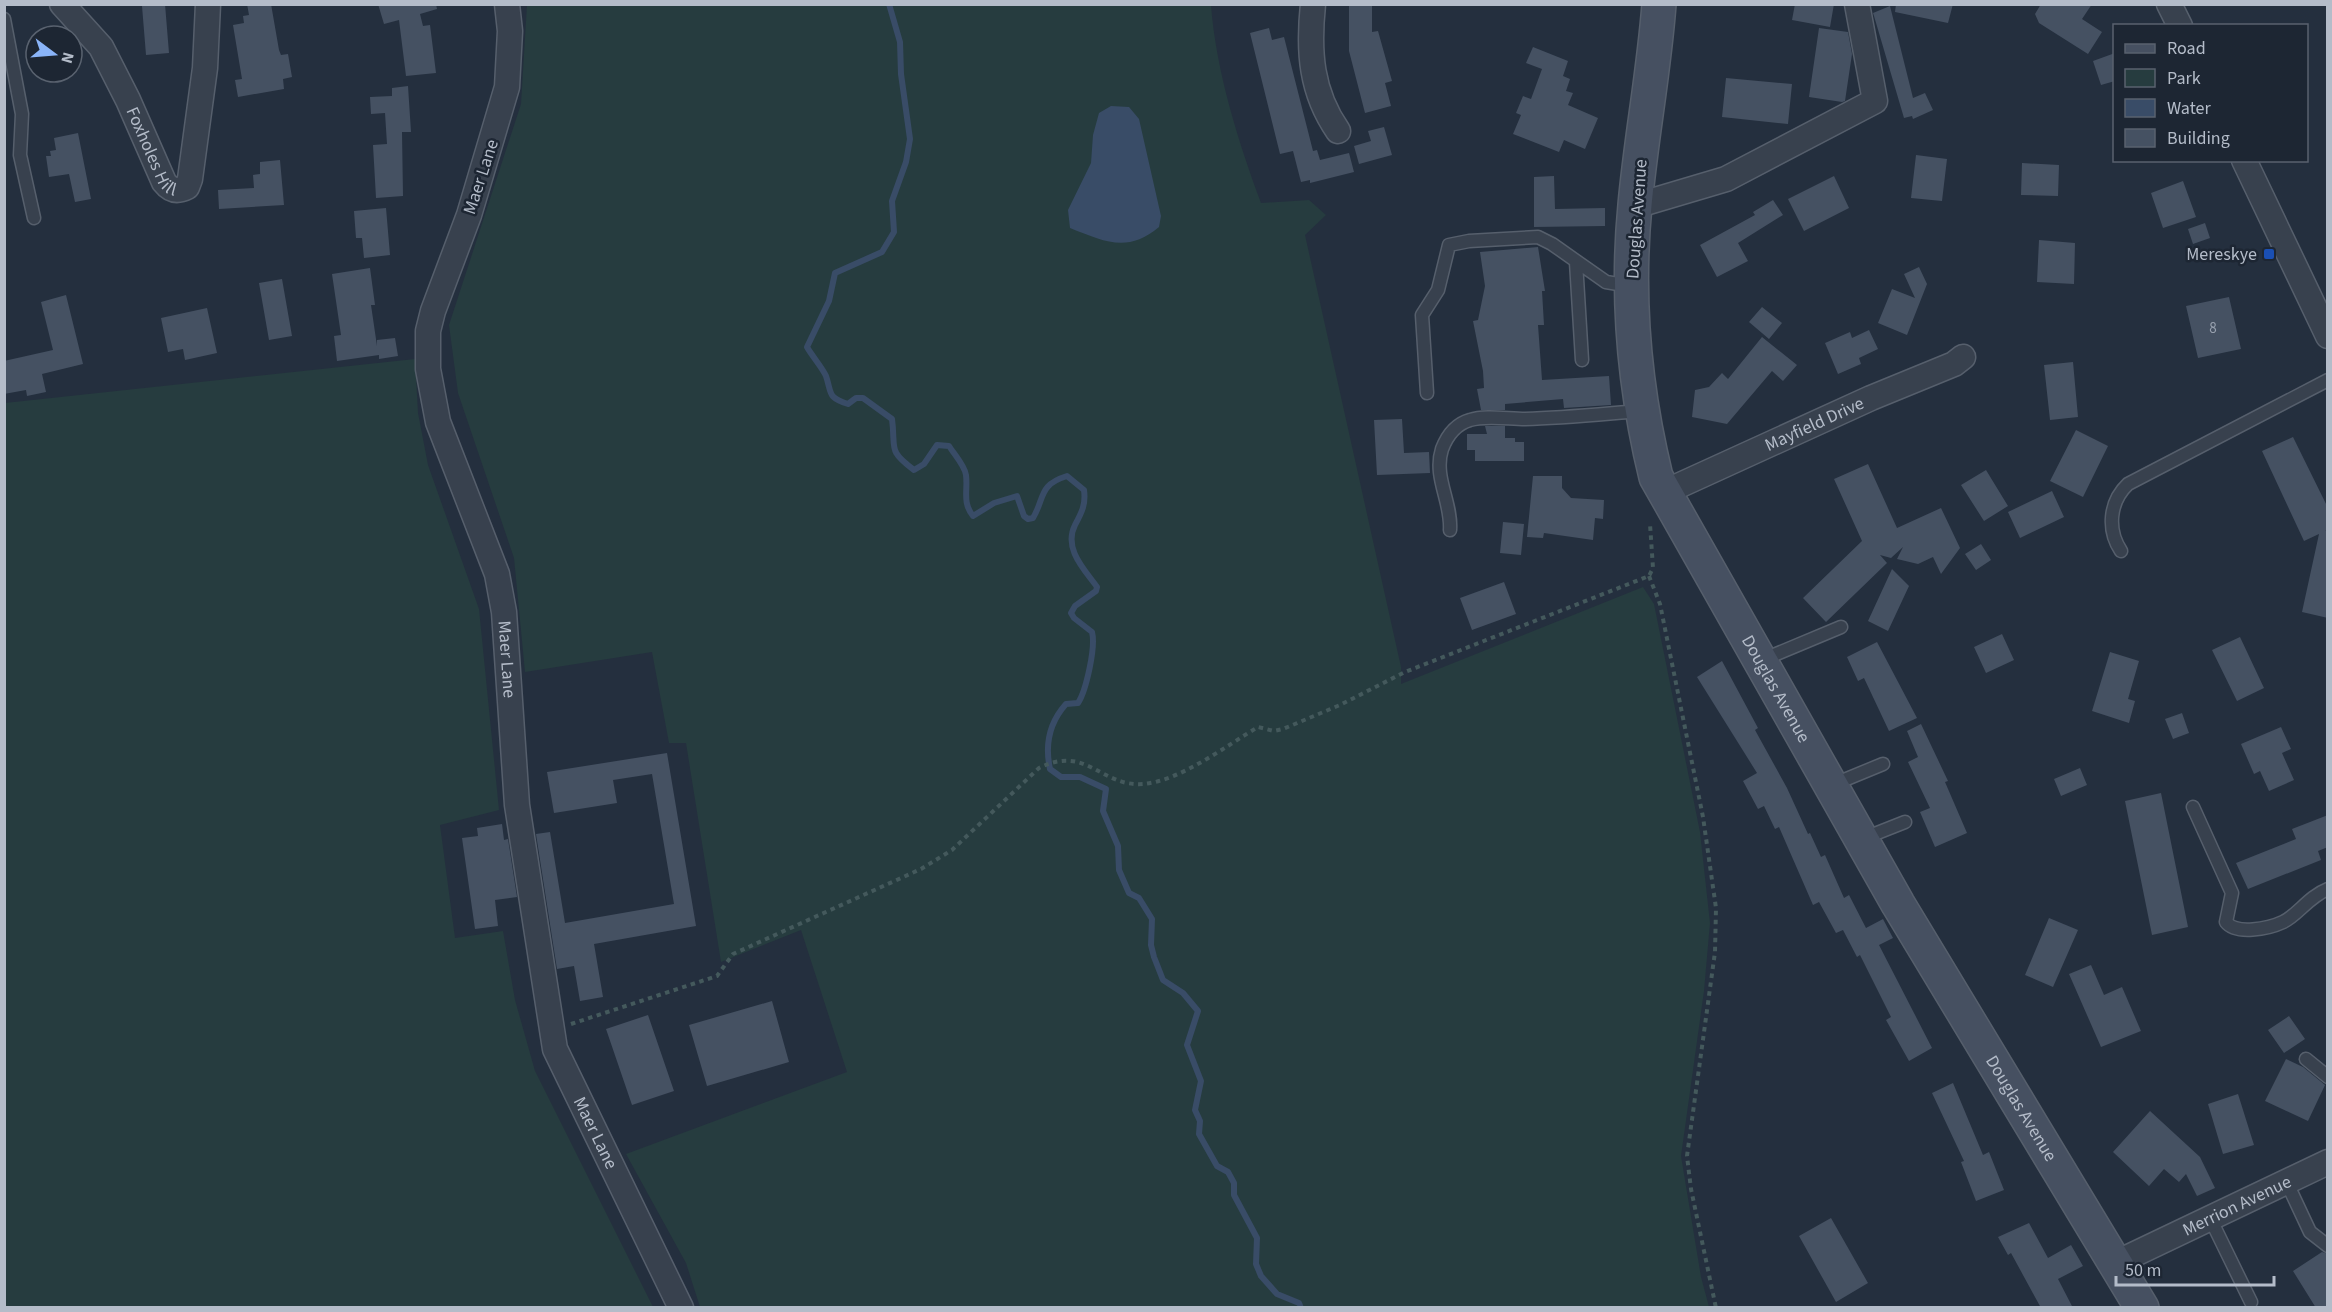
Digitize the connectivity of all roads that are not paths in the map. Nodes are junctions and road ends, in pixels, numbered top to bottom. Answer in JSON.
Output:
{"nodes":[{"id":1,"x":62,"y":4,"type":"edge"},
{"id":2,"x":208,"y":4,"type":"edge"},
{"id":3,"x":507,"y":4,"type":"edge"},
{"id":4,"x":1313,"y":4,"type":"edge"},
{"id":5,"x":1659,"y":4,"type":"edge"},
{"id":6,"x":1857,"y":4,"type":"edge"},
{"id":7,"x":2169,"y":4,"type":"edge"},
{"id":8,"x":4,"y":19,"type":"edge"},
{"id":9,"x":2179,"y":24,"type":"edge"},
{"id":10,"x":1338,"y":131,"type":"dead end"},
{"id":11,"x":2245,"y":162,"type":"edge"},
{"id":12,"x":1635,"y":206,"type":"junction"},
{"id":13,"x":34,"y":218,"type":"dead end"},
{"id":14,"x":1576,"y":261,"type":"junction"},
{"id":15,"x":1632,"y":287,"type":"junction"},
{"id":16,"x":2328,"y":336,"type":"edge"},
{"id":17,"x":1963,"y":357,"type":"dead end"},
{"id":18,"x":1581,"y":360,"type":"dead end"},
{"id":19,"x":2328,"y":380,"type":"edge"},
{"id":20,"x":1427,"y":393,"type":"dead end"},
{"id":21,"x":1640,"y":411,"type":"junction"},
{"id":22,"x":1665,"y":492,"type":"junction"},
{"id":23,"x":1450,"y":530,"type":"dead end"},
{"id":24,"x":2121,"y":551,"type":"dead end"},
{"id":25,"x":1841,"y":627,"type":"dead end"},
{"id":26,"x":1759,"y":662,"type":"junction"},
{"id":27,"x":1883,"y":764,"type":"dead end"},
{"id":28,"x":1829,"y":786,"type":"junction"},
{"id":29,"x":2193,"y":807,"type":"dead end"},
{"id":30,"x":1905,"y":822,"type":"dead end"},
{"id":31,"x":1861,"y":840,"type":"junction"},
{"id":32,"x":2328,"y":890,"type":"edge"},
{"id":33,"x":2306,"y":1059,"type":"dead end"},
{"id":34,"x":2328,"y":1077,"type":"edge"},
{"id":35,"x":2328,"y":1162,"type":"edge"},
{"id":36,"x":2287,"y":1183,"type":"junction"},
{"id":37,"x":2210,"y":1218,"type":"junction"},
{"id":38,"x":2328,"y":1246,"type":"edge"},
{"id":39,"x":2114,"y":1264,"type":"junction"},
{"id":40,"x":2251,"y":1302,"type":"dead end"},
{"id":41,"x":681,"y":1308,"type":"edge"},
{"id":42,"x":2142,"y":1308,"type":"edge"}],
"edges":[{"from":1,"to":2,"type":"street","name":"Foxholes Hill"},
{"from":3,"to":41,"type":"street","name":"Maer Lane"},
{"from":4,"to":10,"type":"street"},
{"from":5,"to":12,"type":"street","name":"Douglas Avenue"},
{"from":6,"to":12,"type":"street"},
{"from":7,"to":9,"type":"street"},
{"from":8,"to":13,"type":"lane"},
{"from":11,"to":16,"type":"street"},
{"from":12,"to":15,"type":"street","name":"Douglas Avenue"},
{"from":14,"to":15,"type":"lane"},
{"from":14,"to":18,"type":"lane"},
{"from":14,"to":20,"type":"lane"},
{"from":15,"to":21,"type":"street","name":"Douglas Avenue"},
{"from":17,"to":22,"type":"street","name":"Mayfield Drive"},
{"from":19,"to":24,"type":"lane"},
{"from":21,"to":22,"type":"street","name":"Douglas Avenue"},
{"from":21,"to":23,"type":"lane"},
{"from":22,"to":26,"type":"street","name":"Douglas Avenue"},
{"from":25,"to":26,"type":"lane"},
{"from":26,"to":28,"type":"street","name":"Douglas Avenue"},
{"from":27,"to":28,"type":"lane"},
{"from":28,"to":31,"type":"street","name":"Douglas Avenue"},
{"from":29,"to":32,"type":"lane"},
{"from":30,"to":31,"type":"lane"},
{"from":31,"to":39,"type":"street","name":"Douglas Avenue"},
{"from":33,"to":34,"type":"lane"},
{"from":35,"to":36,"type":"street","name":"Merrion Avenue"},
{"from":36,"to":37,"type":"street","name":"Merrion Avenue"},
{"from":36,"to":38,"type":"lane"},
{"from":37,"to":39,"type":"street","name":"Merrion Avenue"},
{"from":37,"to":40,"type":"lane"},
{"from":39,"to":42,"type":"street","name":"Douglas Avenue"}]}
